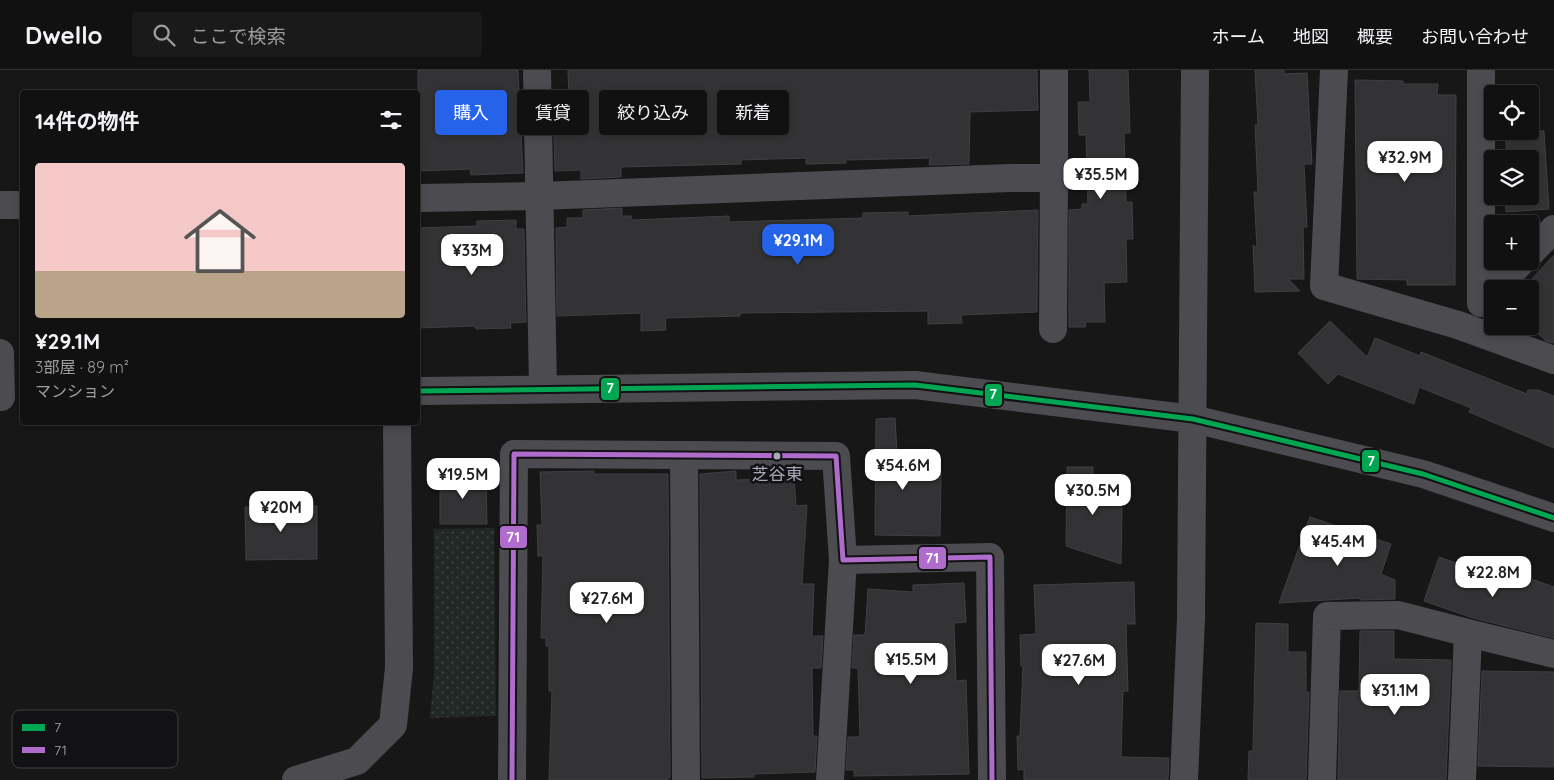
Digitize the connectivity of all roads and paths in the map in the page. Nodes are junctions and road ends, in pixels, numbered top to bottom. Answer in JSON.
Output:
{"nodes":[{"id":1,"x":537,"y":70,"type":"edge"},
{"id":2,"x":1054,"y":70,"type":"edge"},
{"id":3,"x":1195,"y":70,"type":"edge"},
{"id":4,"x":1334,"y":70,"type":"edge"},
{"id":5,"x":1481,"y":70,"type":"edge"},
{"id":6,"x":1054,"y":178,"type":"junction"},
{"id":7,"x":539,"y":196,"type":"junction"},
{"id":8,"x":420,"y":198,"type":"edge"},
{"id":9,"x":20,"y":204,"type":"edge"},
{"id":10,"x":0,"y":205,"type":"edge"},
{"id":11,"x":1554,"y":229,"type":"edge"},
{"id":12,"x":1539,"y":244,"type":"edge"},
{"id":13,"x":1513,"y":270,"type":"edge"},
{"id":14,"x":1488,"y":280,"type":"edge"},
{"id":15,"x":1503,"y":280,"type":"edge"},
{"id":16,"x":1484,"y":299,"type":"edge"},
{"id":17,"x":1458,"y":325,"type":"junction"},
{"id":18,"x":1053,"y":328,"type":"dead end"},
{"id":19,"x":0,"y":354,"type":"edge"},
{"id":20,"x":1554,"y":360,"type":"edge"},
{"id":21,"x":543,"y":388,"type":"junction"},
{"id":22,"x":420,"y":391,"type":"edge"},
{"id":23,"x":8,"y":397,"type":"edge"},
{"id":24,"x":1192,"y":419,"type":"junction"},
{"id":25,"x":397,"y":425,"type":"edge"},
{"id":26,"x":684,"y":455,"type":"junction"},
{"id":27,"x":1554,"y":518,"type":"edge"},
{"id":28,"x":842,"y":560,"type":"junction"},
{"id":29,"x":1468,"y":633,"type":"junction"},
{"id":30,"x":1554,"y":654,"type":"edge"},
{"id":31,"x":296,"y":780,"type":"edge"},
{"id":32,"x":512,"y":780,"type":"edge"},
{"id":33,"x":686,"y":780,"type":"edge"},
{"id":34,"x":830,"y":780,"type":"edge"},
{"id":35,"x":992,"y":780,"type":"edge"},
{"id":36,"x":1184,"y":780,"type":"edge"},
{"id":37,"x":1322,"y":780,"type":"edge"},
{"id":38,"x":1462,"y":780,"type":"edge"}],
"edges":[{"from":1,"to":7,"type":"street"},
{"from":2,"to":6,"type":"street"},
{"from":3,"to":24,"type":"street"},
{"from":4,"to":17,"type":"street"},
{"from":5,"to":14,"type":"street"},
{"from":6,"to":7,"type":"street"},
{"from":6,"to":18,"type":"street"},
{"from":7,"to":8,"type":"street"},
{"from":7,"to":21,"type":"street"},
{"from":9,"to":10,"type":"street"},
{"from":11,"to":12,"type":"street"},
{"from":13,"to":15,"type":"street"},
{"from":16,"to":17,"type":"street"},
{"from":17,"to":20,"type":"street"},
{"from":19,"to":23,"type":"street"},
{"from":21,"to":22,"type":"street"},
{"from":21,"to":24,"type":"street"},
{"from":24,"to":27,"type":"street"},
{"from":24,"to":36,"type":"street"},
{"from":25,"to":31,"type":"street"},
{"from":26,"to":28,"type":"street"},
{"from":26,"to":32,"type":"street"},
{"from":26,"to":33,"type":"street"},
{"from":28,"to":34,"type":"street"},
{"from":28,"to":35,"type":"street"},
{"from":29,"to":30,"type":"street"},
{"from":29,"to":37,"type":"street"},
{"from":29,"to":38,"type":"street"}]}
